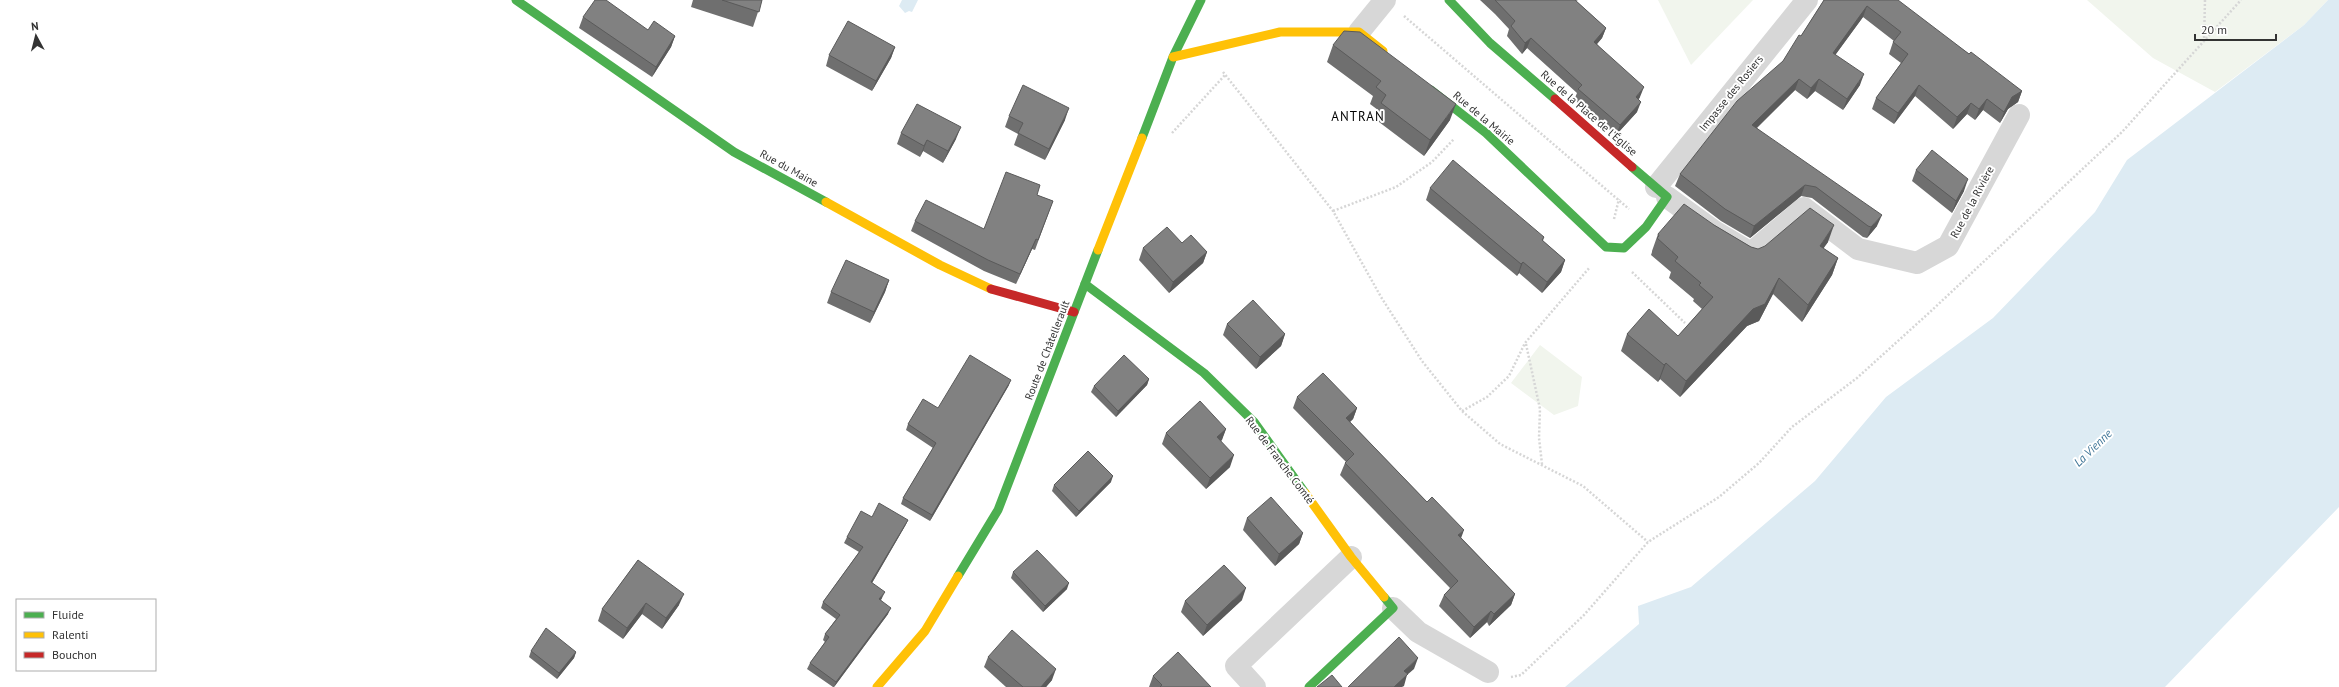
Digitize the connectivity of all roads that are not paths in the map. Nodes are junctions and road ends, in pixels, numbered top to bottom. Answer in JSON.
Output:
{"nodes":[{"id":1,"x":516,"y":0,"type":"edge"},
{"id":2,"x":1201,"y":0,"type":"edge"},
{"id":3,"x":1385,"y":0,"type":"edge"},
{"id":4,"x":1449,"y":0,"type":"edge"},
{"id":5,"x":1807,"y":0,"type":"edge"},
{"id":6,"x":1359,"y":32,"type":"junction"},
{"id":7,"x":1173,"y":57,"type":"junction"},
{"id":8,"x":1390,"y":57,"type":"edge"},
{"id":9,"x":1421,"y":82,"type":"edge"},
{"id":10,"x":2019,"y":115,"type":"dead end"},
{"id":11,"x":1661,"y":192,"type":"junction"},
{"id":12,"x":1085,"y":284,"type":"junction"},
{"id":13,"x":1074,"y":312,"type":"junction"},
{"id":14,"x":1351,"y":557,"type":"junction"},
{"id":15,"x":1393,"y":608,"type":"junction"},
{"id":16,"x":1488,"y":672,"type":"road end"},
{"id":17,"x":877,"y":687,"type":"edge"},
{"id":18,"x":1255,"y":687,"type":"edge"},
{"id":19,"x":1309,"y":687,"type":"edge"}],
"edges":[{"from":1,"to":13,"type":"street","name":"Rue du Maine"},
{"from":2,"to":7,"type":"street","name":"Route de Châtellerault"},
{"from":3,"to":6,"type":"street"},
{"from":4,"to":11,"type":"street","name":"Rue de la Place de l'Église"},
{"from":5,"to":11,"type":"street","name":"Impasse des Rosiers"},
{"from":6,"to":7,"type":"street"},
{"from":6,"to":8,"type":"street"},
{"from":7,"to":12,"type":"street","name":"Route de Châtellerault"},
{"from":9,"to":11,"type":"street","name":"Rue de la Mairie"},
{"from":10,"to":11,"type":"street","name":"Rue de la Rivière"},
{"from":12,"to":13,"type":"street","name":"Route de Châtellerault"},
{"from":12,"to":14,"type":"street","name":"Rue de Franche Comté"},
{"from":13,"to":17,"type":"street","name":"Route de Châtellerault"},
{"from":14,"to":15,"type":"street","name":"Rue de Franche Comté"},
{"from":14,"to":18,"type":"street"},
{"from":15,"to":16,"type":"street","name":"Rue de Franche Comté"},
{"from":15,"to":19,"type":"street"}]}
